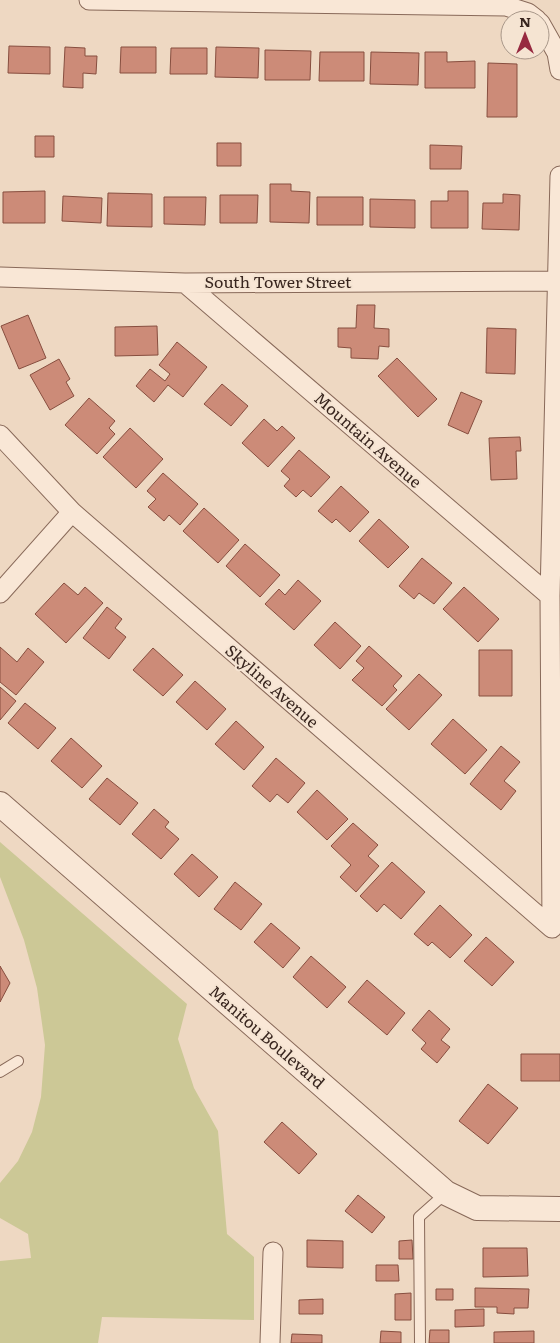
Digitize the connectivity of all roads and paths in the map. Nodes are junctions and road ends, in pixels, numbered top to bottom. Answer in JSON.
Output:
{"nodes":[{"id":1,"x":89,"y":0,"type":"edge"},
{"id":2,"x":519,"y":10,"type":"edge"},
{"id":3,"x":550,"y":40,"type":"edge"},
{"id":4,"x":560,"y":70,"type":"edge"},
{"id":5,"x":560,"y":176,"type":"edge"},
{"id":6,"x":0,"y":277,"type":"edge"},
{"id":7,"x":557,"y":281,"type":"junction"},
{"id":8,"x":185,"y":283,"type":"junction"},
{"id":9,"x":0,"y":435,"type":"edge"},
{"id":10,"x":72,"y":512,"type":"junction"},
{"id":11,"x":0,"y":593,"type":"edge"},
{"id":12,"x":550,"y":596,"type":"junction"},
{"id":13,"x":556,"y":647,"type":"edge"},
{"id":14,"x":0,"y":804,"type":"edge"},
{"id":15,"x":18,"y":1061,"type":"dead end"},
{"id":16,"x":0,"y":1072,"type":"edge"},
{"id":17,"x":446,"y":1193,"type":"junction"},
{"id":18,"x":560,"y":1209,"type":"edge"},
{"id":19,"x":272,"y":1252,"type":"dead end"},
{"id":20,"x":270,"y":1343,"type":"edge"},
{"id":21,"x":420,"y":1343,"type":"edge"}],
"edges":[{"from":1,"to":2,"type":"street"},
{"from":3,"to":4,"type":"street"},
{"from":5,"to":7,"type":"street"},
{"from":6,"to":8,"type":"street","name":"South Tower Street"},
{"from":7,"to":8,"type":"street","name":"South Tower Street"},
{"from":7,"to":12,"type":"street"},
{"from":8,"to":12,"type":"street","name":"Mountain Avenue"},
{"from":9,"to":10,"type":"street","name":"Skyline Avenue"},
{"from":10,"to":11,"type":"street"},
{"from":10,"to":13,"type":"street","name":"Skyline Avenue"},
{"from":12,"to":13,"type":"street"},
{"from":14,"to":17,"type":"street","name":"Manitou Boulevard"},
{"from":15,"to":16,"type":"lane"},
{"from":17,"to":18,"type":"street","name":"Manitou Boulevard"},
{"from":17,"to":21,"type":"lane"},
{"from":19,"to":20,"type":"street"}]}
